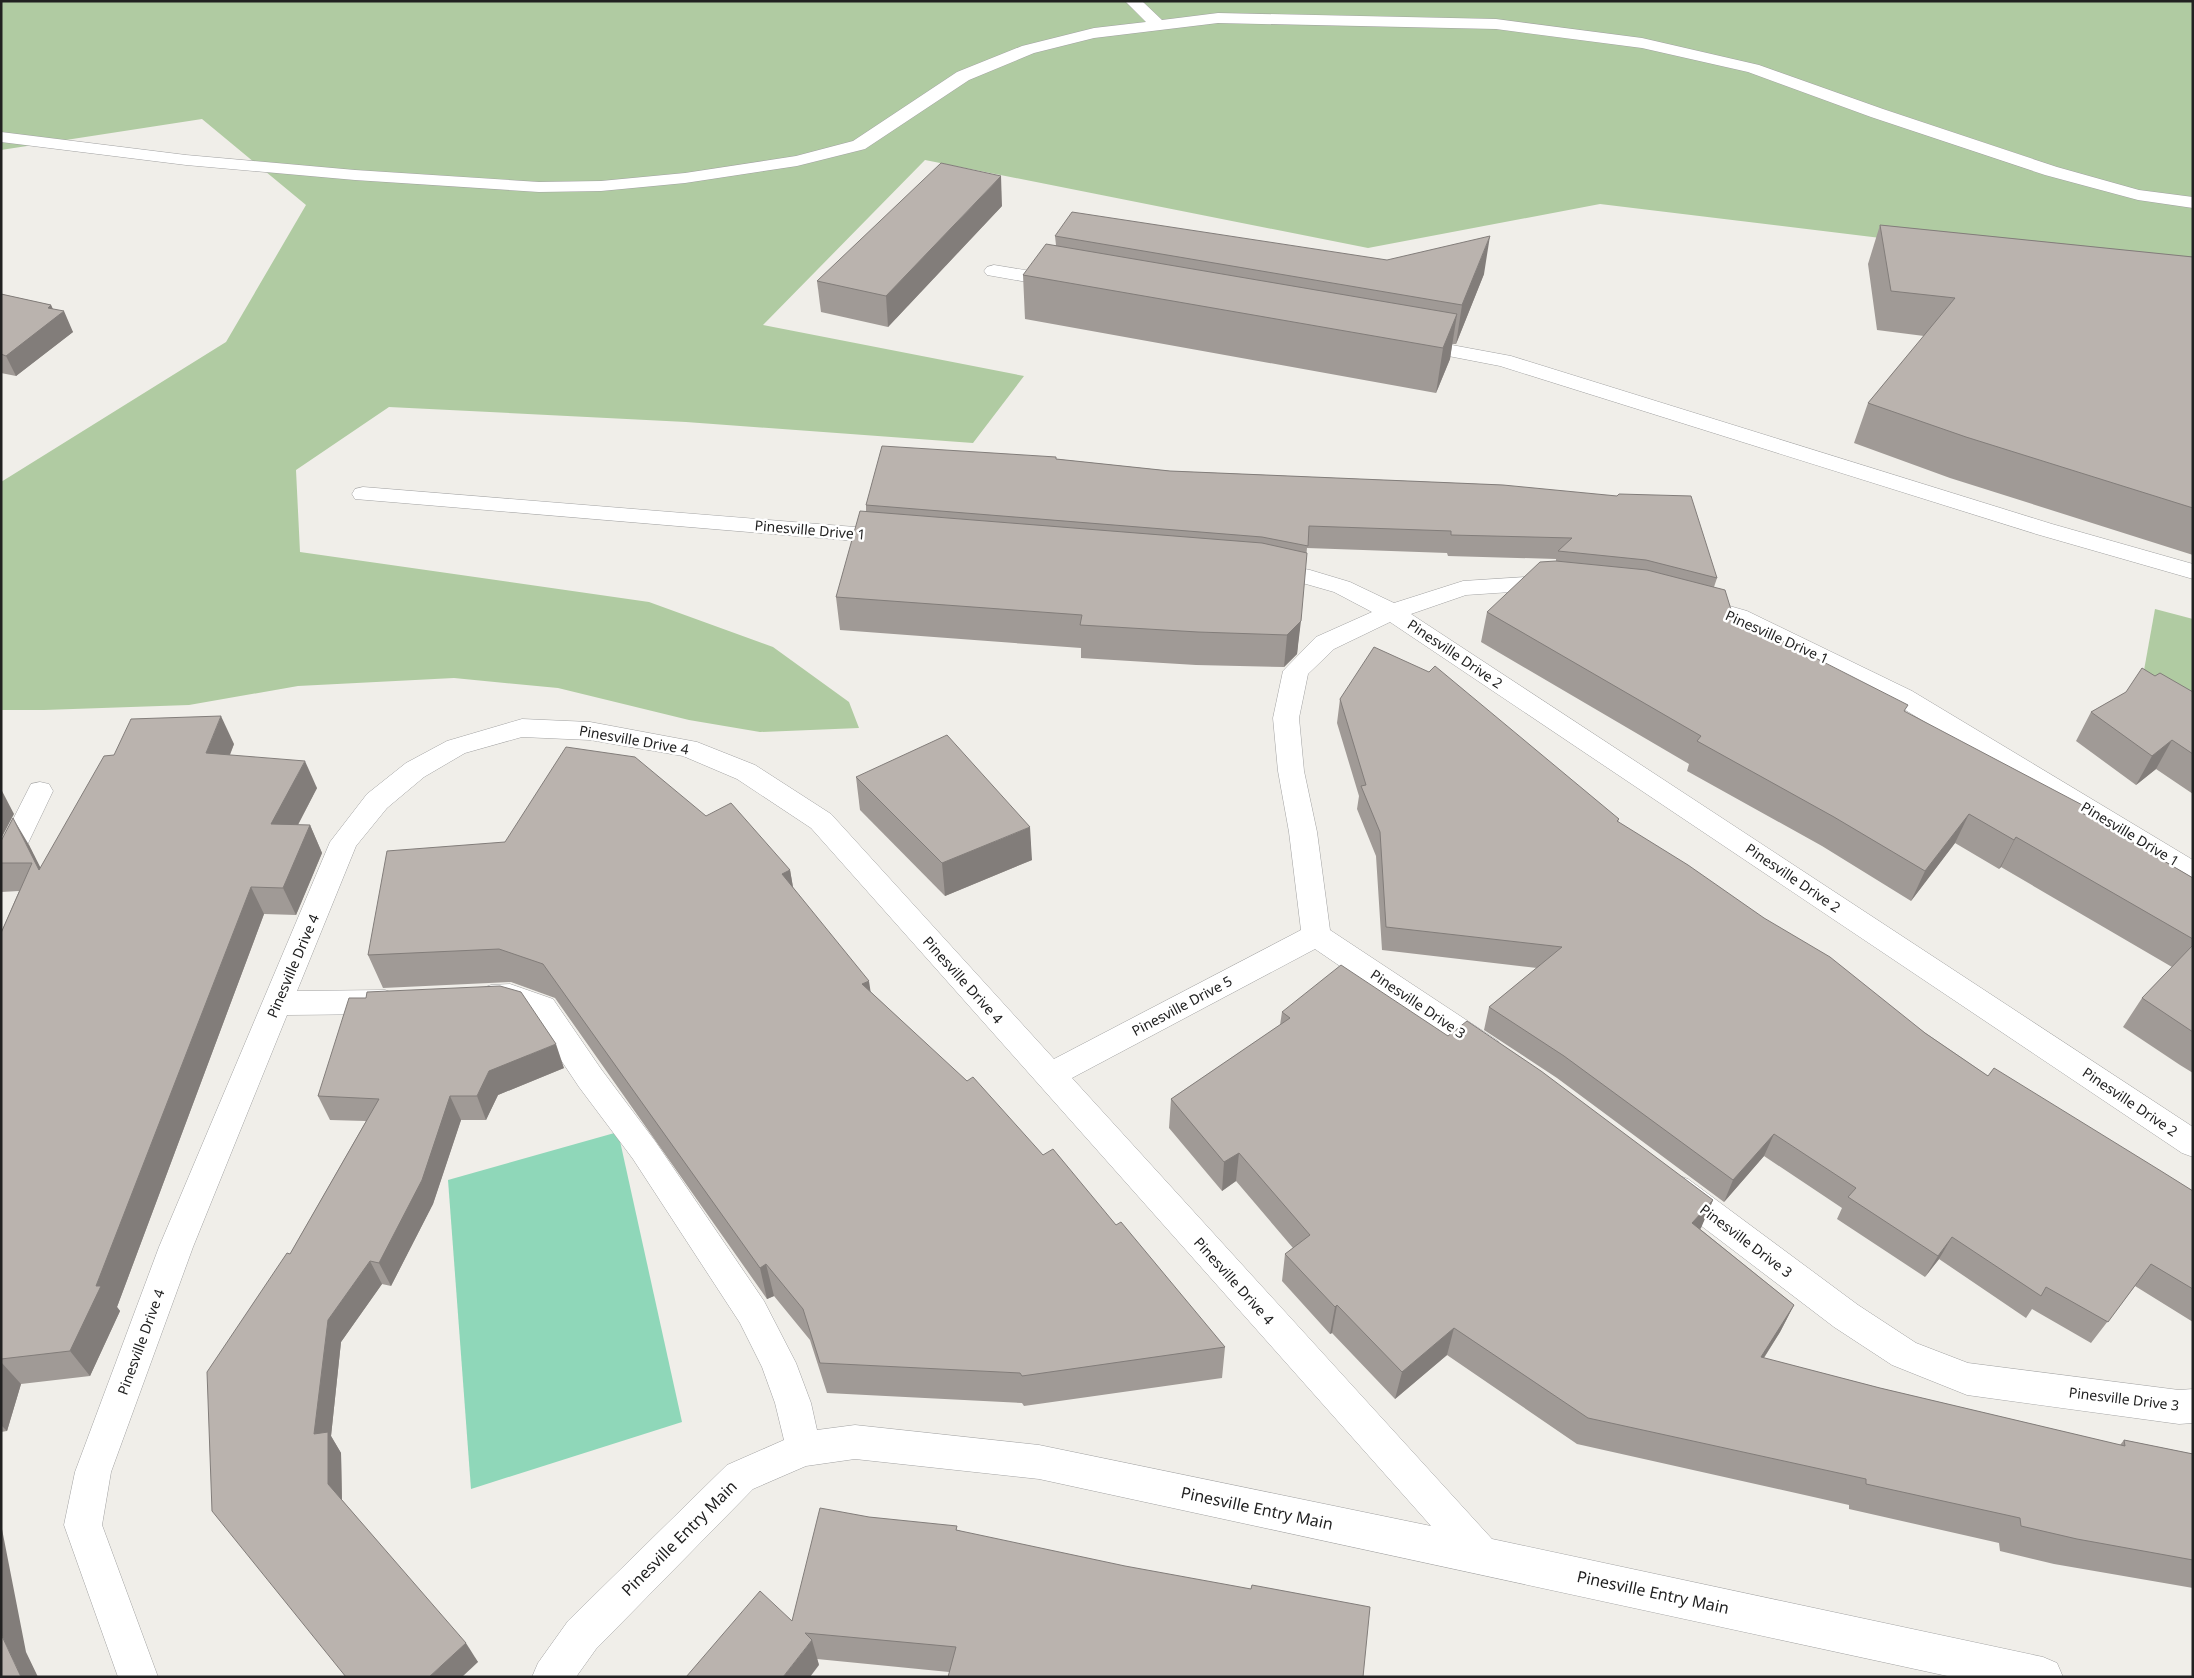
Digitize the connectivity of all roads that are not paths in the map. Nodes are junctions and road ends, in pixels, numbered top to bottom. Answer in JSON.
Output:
{"nodes":[{"id":1,"x":1133,"y":1,"type":"edge"},
{"id":2,"x":1158,"y":25,"type":"junction"},
{"id":3,"x":1,"y":137,"type":"edge"},
{"id":4,"x":2193,"y":204,"type":"edge"},
{"id":5,"x":994,"y":271,"type":"dead end"},
{"id":6,"x":1080,"y":285,"type":"edge"},
{"id":7,"x":1398,"y":341,"type":"edge"},
{"id":8,"x":363,"y":494,"type":"dead end"},
{"id":9,"x":912,"y":539,"type":"edge"},
{"id":10,"x":1250,"y":566,"type":"edge"},
{"id":11,"x":2193,"y":572,"type":"edge"},
{"id":12,"x":1577,"y":584,"type":"edge"},
{"id":13,"x":1676,"y":599,"type":"edge"},
{"id":14,"x":1392,"y":612,"type":"junction"},
{"id":15,"x":40,"y":792,"type":"dead end"},
{"id":16,"x":1,"y":872,"type":"edge"},
{"id":17,"x":2193,"y":873,"type":"edge"},
{"id":18,"x":1316,"y":935,"type":"junction"},
{"id":19,"x":463,"y":1000,"type":"edge"},
{"id":20,"x":418,"y":1002,"type":"edge"},
{"id":21,"x":277,"y":1004,"type":"junction"},
{"id":22,"x":1512,"y":1067,"type":"edge"},
{"id":23,"x":1049,"y":1076,"type":"junction"},
{"id":24,"x":2193,"y":1144,"type":"edge"},
{"id":25,"x":1656,"y":1172,"type":"edge"},
{"id":26,"x":2193,"y":1406,"type":"edge"},
{"id":27,"x":804,"y":1449,"type":"junction"},
{"id":28,"x":1482,"y":1555,"type":"junction"},
{"id":29,"x":138,"y":1677,"type":"edge"},
{"id":30,"x":552,"y":1677,"type":"edge"},
{"id":31,"x":2043,"y":1677,"type":"edge"}],
"edges":[{"from":1,"to":2,"type":"street"},
{"from":2,"to":3,"type":"street"},
{"from":2,"to":4,"type":"street"},
{"from":5,"to":6,"type":"street"},
{"from":7,"to":11,"type":"street"},
{"from":8,"to":9,"type":"street","name":"Pinesville Drive 1"},
{"from":10,"to":14,"type":"street"},
{"from":12,"to":14,"type":"street"},
{"from":13,"to":17,"type":"street","name":"Pinesville Drive 1"},
{"from":14,"to":18,"type":"street"},
{"from":14,"to":24,"type":"street","name":"Pinesville Drive 2"},
{"from":15,"to":16,"type":"street"},
{"from":18,"to":22,"type":"street","name":"Pinesville Drive 3"},
{"from":18,"to":23,"type":"street","name":"Pinesville Drive 5"},
{"from":19,"to":27,"type":"street"},
{"from":20,"to":21,"type":"street"},
{"from":21,"to":23,"type":"street","name":"Pinesville Drive 4"},
{"from":21,"to":29,"type":"street","name":"Pinesville Drive 4"},
{"from":23,"to":28,"type":"street","name":"Pinesville Drive 4"},
{"from":25,"to":26,"type":"street","name":"Pinesville Drive 3"},
{"from":27,"to":28,"type":"street","name":"Pinesville Entry Main"},
{"from":27,"to":30,"type":"street","name":"Pinesville Entry Main"},
{"from":28,"to":31,"type":"street","name":"Pinesville Entry Main"}]}
